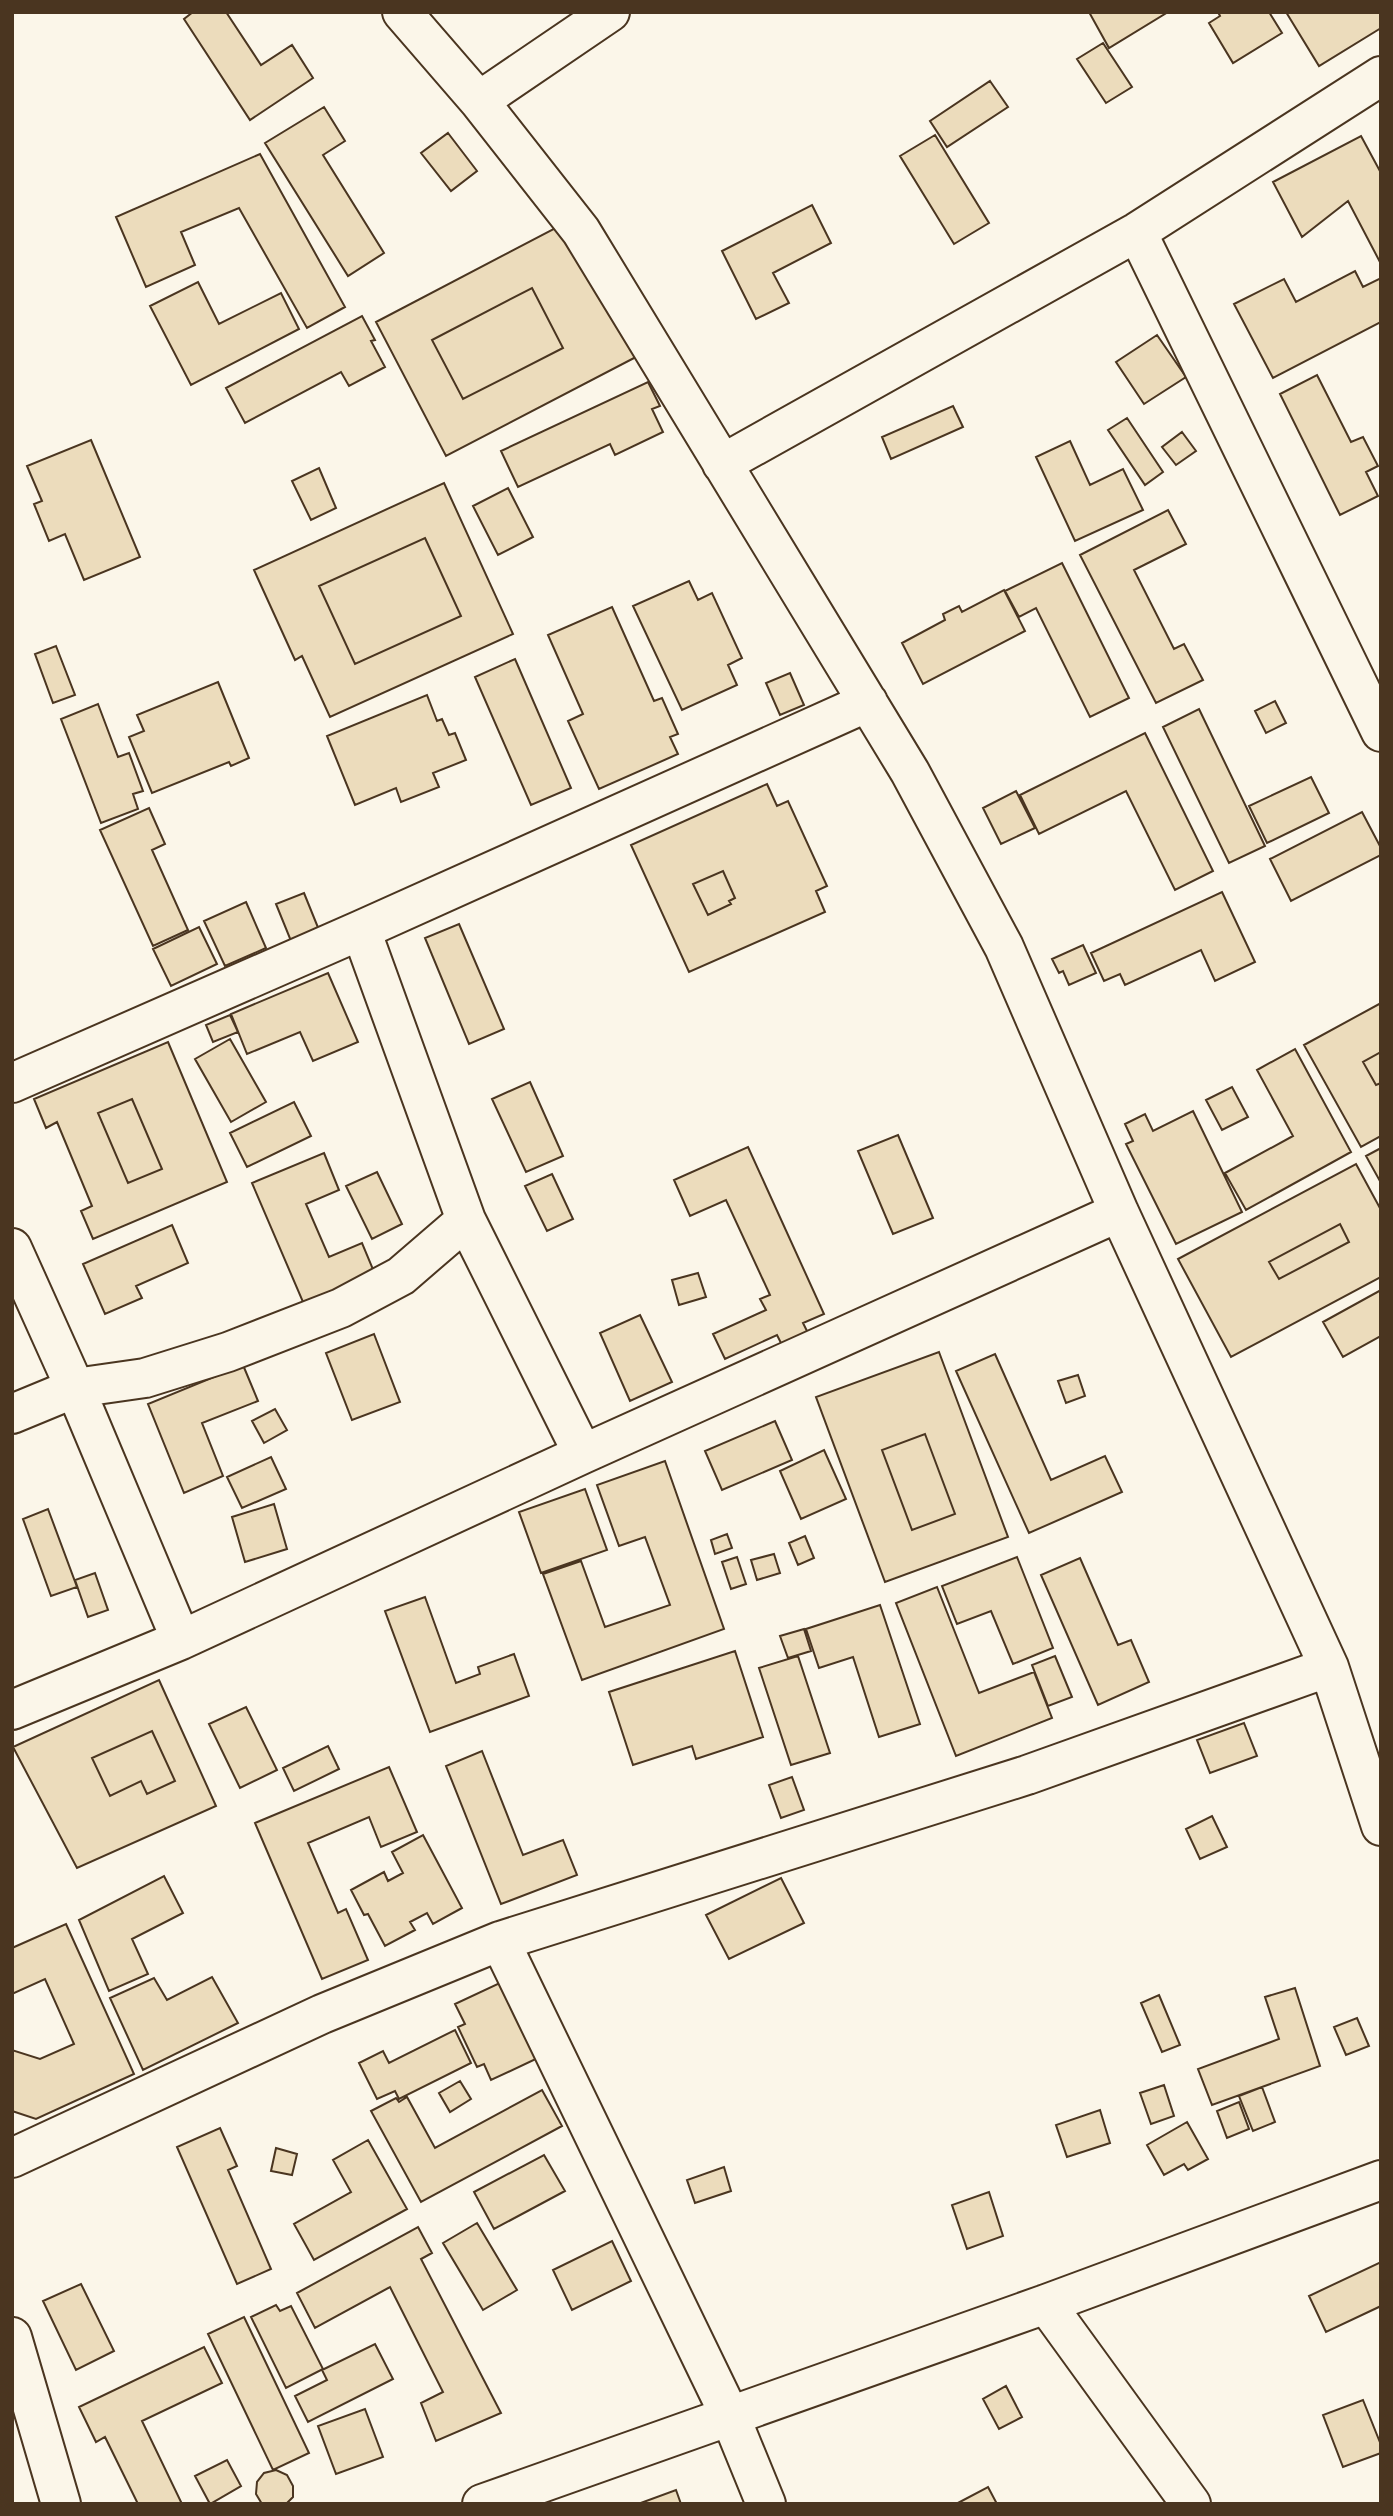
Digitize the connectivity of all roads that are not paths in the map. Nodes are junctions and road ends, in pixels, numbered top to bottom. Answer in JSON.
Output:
{"nodes":[{"id":1,"x":402,"y":12,"type":"edge"},
{"id":2,"x":610,"y":12,"type":"edge"},
{"id":3,"x":1381,"y":76,"type":"edge"},
{"id":4,"x":480,"y":101,"type":"junction"},
{"id":5,"x":1137,"y":232,"type":"junction"},
{"id":6,"x":722,"y":464,"type":"junction"},
{"id":7,"x":868,"y":702,"type":"junction"},
{"id":8,"x":1381,"y":732,"type":"edge"},
{"id":9,"x":361,"y":930,"type":"junction"},
{"id":10,"x":12,"y":1083,"type":"edge"},
{"id":11,"x":1119,"y":1212,"type":"junction"},
{"id":12,"x":466,"y":1220,"type":"junction"},
{"id":13,"x":12,"y":1248,"type":"edge"},
{"id":14,"x":75,"y":1388,"type":"junction"},
{"id":15,"x":12,"y":1414,"type":"edge"},
{"id":16,"x":583,"y":1454,"type":"junction"},
{"id":17,"x":181,"y":1640,"type":"junction"},
{"id":18,"x":1329,"y":1667,"type":"junction"},
{"id":19,"x":12,"y":1710,"type":"edge"},
{"id":20,"x":1381,"y":1826,"type":"edge"},
{"id":21,"x":500,"y":1941,"type":"junction"},
{"id":22,"x":12,"y":2158,"type":"edge"},
{"id":23,"x":1381,"y":2180,"type":"edge"},
{"id":24,"x":1046,"y":2304,"type":"junction"},
{"id":25,"x":12,"y":2337,"type":"edge"},
{"id":26,"x":730,"y":2417,"type":"junction"},
{"id":27,"x":61,"y":2504,"type":"edge"},
{"id":28,"x":482,"y":2504,"type":"edge"},
{"id":29,"x":766,"y":2504,"type":"edge"},
{"id":30,"x":1191,"y":2504,"type":"edge"}],
"edges":[{"from":1,"to":4,"type":"street"},
{"from":2,"to":4,"type":"street"},
{"from":3,"to":5,"type":"street"},
{"from":4,"to":6,"type":"street"},
{"from":5,"to":6,"type":"street"},
{"from":5,"to":8,"type":"street"},
{"from":6,"to":7,"type":"street"},
{"from":7,"to":9,"type":"street"},
{"from":7,"to":11,"type":"street"},
{"from":9,"to":10,"type":"street"},
{"from":9,"to":12,"type":"street"},
{"from":11,"to":16,"type":"street"},
{"from":11,"to":18,"type":"street"},
{"from":12,"to":14,"type":"street"},
{"from":12,"to":16,"type":"street"},
{"from":13,"to":14,"type":"street"},
{"from":14,"to":15,"type":"street"},
{"from":14,"to":17,"type":"street"},
{"from":16,"to":17,"type":"street"},
{"from":17,"to":19,"type":"street"},
{"from":18,"to":20,"type":"street"},
{"from":18,"to":21,"type":"street"},
{"from":21,"to":22,"type":"street"},
{"from":21,"to":26,"type":"street"},
{"from":23,"to":24,"type":"street"},
{"from":24,"to":26,"type":"street"},
{"from":24,"to":30,"type":"street"},
{"from":25,"to":27,"type":"street"},
{"from":26,"to":28,"type":"street"},
{"from":26,"to":29,"type":"street"}]}
